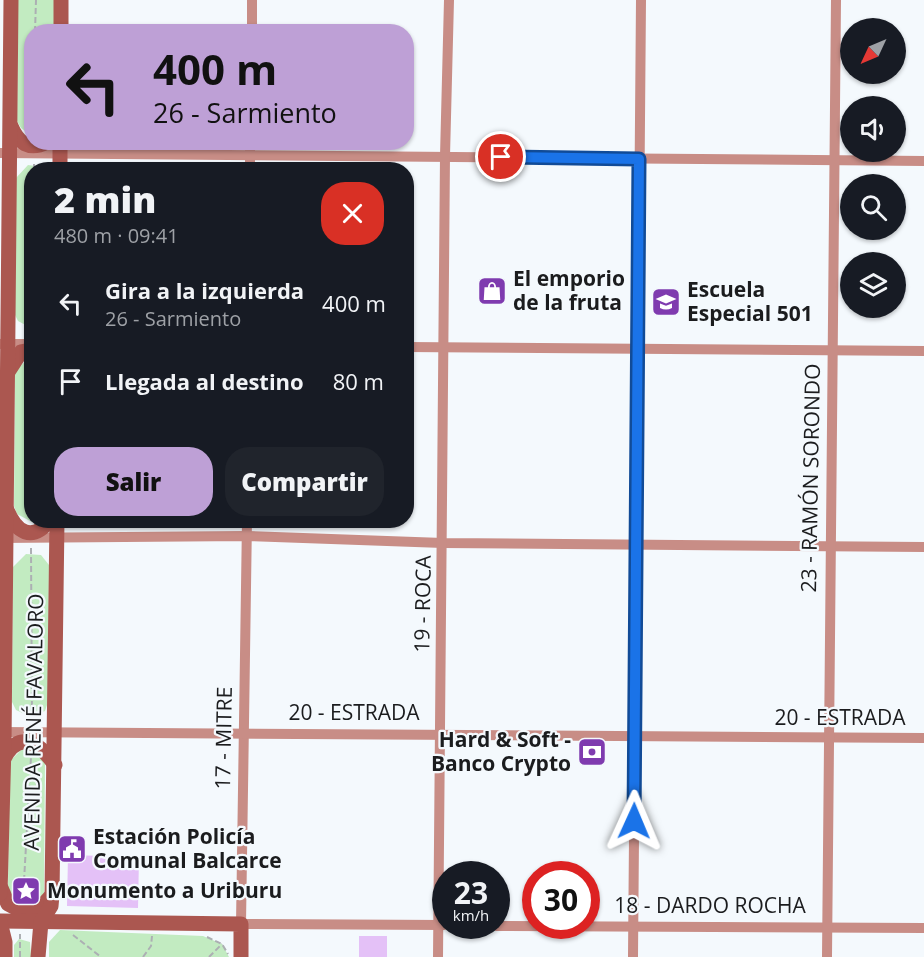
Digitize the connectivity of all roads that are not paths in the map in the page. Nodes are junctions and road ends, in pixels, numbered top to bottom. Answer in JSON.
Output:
{"nodes":[{"id":1,"x":11,"y":0,"type":"edge"},
{"id":2,"x":61,"y":0,"type":"edge"},
{"id":3,"x":252,"y":0,"type":"edge"},
{"id":4,"x":448,"y":0,"type":"edge"},
{"id":5,"x":640,"y":0,"type":"edge"},
{"id":6,"x":836,"y":0,"type":"edge"},
{"id":7,"x":61,"y":24,"type":"edge"},
{"id":8,"x":252,"y":24,"type":"edge"},
{"id":9,"x":10,"y":123,"type":"junction"},
{"id":10,"x":24,"y":145,"type":"edge"},
{"id":11,"x":32,"y":150,"type":"edge"},
{"id":12,"x":131,"y":150,"type":"edge"},
{"id":13,"x":250,"y":150,"type":"edge"},
{"id":14,"x":5,"y":153,"type":"edge"},
{"id":15,"x":250,"y":155,"type":"junction"},
{"id":16,"x":445,"y":156,"type":"junction"},
{"id":17,"x":639,"y":159,"type":"junction"},
{"id":18,"x":834,"y":161,"type":"junction"},
{"id":19,"x":924,"y":161,"type":"edge"},
{"id":20,"x":250,"y":162,"type":"edge"},
{"id":21,"x":4,"y":344,"type":"edge"},
{"id":22,"x":24,"y":344,"type":"edge"},
{"id":23,"x":414,"y":347,"type":"edge"},
{"id":24,"x":445,"y":348,"type":"junction"},
{"id":25,"x":638,"y":349,"type":"junction"},
{"id":26,"x":24,"y":351,"type":"edge"},
{"id":27,"x":832,"y":351,"type":"junction"},
{"id":28,"x":924,"y":351,"type":"edge"},
{"id":29,"x":8,"y":372,"type":"junction"},
{"id":30,"x":7,"y":510,"type":"junction"},
{"id":31,"x":44,"y":528,"type":"edge"},
{"id":32,"x":57,"y":528,"type":"edge"},
{"id":33,"x":247,"y":528,"type":"edge"},
{"id":34,"x":31,"y":535,"type":"junction"},
{"id":35,"x":247,"y":536,"type":"junction"},
{"id":36,"x":3,"y":538,"type":"edge"},
{"id":37,"x":57,"y":538,"type":"junction"},
{"id":38,"x":443,"y":543,"type":"junction"},
{"id":39,"x":636,"y":545,"type":"junction"},
{"id":40,"x":830,"y":546,"type":"junction"},
{"id":41,"x":924,"y":547,"type":"edge"},
{"id":42,"x":56,"y":731,"type":"junction"},
{"id":43,"x":2,"y":732,"type":"edge"},
{"id":44,"x":245,"y":732,"type":"junction"},
{"id":45,"x":441,"y":733,"type":"junction"},
{"id":46,"x":32,"y":736,"type":"junction"},
{"id":47,"x":634,"y":736,"type":"junction"},
{"id":48,"x":829,"y":737,"type":"junction"},
{"id":49,"x":924,"y":738,"type":"edge"},
{"id":50,"x":3,"y":760,"type":"junction"},
{"id":51,"x":55,"y":765,"type":"junction"},
{"id":52,"x":442,"y":861,"type":"edge"},
{"id":53,"x":1,"y":891,"type":"edge"},
{"id":54,"x":52,"y":895,"type":"junction"},
{"id":55,"x":22,"y":917,"type":"junction"},
{"id":56,"x":0,"y":921,"type":"edge"},
{"id":57,"x":41,"y":922,"type":"junction"},
{"id":58,"x":241,"y":924,"type":"junction"},
{"id":59,"x":432,"y":925,"type":"edge"},
{"id":60,"x":510,"y":926,"type":"edge"},
{"id":61,"x":827,"y":927,"type":"junction"},
{"id":62,"x":633,"y":928,"type":"junction"},
{"id":63,"x":924,"y":928,"type":"edge"},
{"id":64,"x":440,"y":939,"type":"edge"},
{"id":65,"x":5,"y":957,"type":"edge"},
{"id":66,"x":38,"y":957,"type":"edge"},
{"id":67,"x":241,"y":957,"type":"edge"},
{"id":68,"x":438,"y":957,"type":"edge"},
{"id":69,"x":633,"y":957,"type":"edge"},
{"id":70,"x":826,"y":957,"type":"edge"}],
"edges":[{"from":1,"to":9,"type":"main road","name":"AVENIDA RENÉ FAVALORO"},
{"from":2,"to":7,"type":"main road"},
{"from":3,"to":8,"type":"street"},
{"from":4,"to":16,"type":"street","name":"19 - ROCA"},
{"from":5,"to":17,"type":"street"},
{"from":6,"to":18,"type":"street","name":"23 - RAMÓN SORONDO"},
{"from":9,"to":10,"type":"main road"},
{"from":9,"to":14,"type":"main road","name":"AVENIDA RENÉ FAVALORO"},
{"from":11,"to":14,"type":"street"},
{"from":12,"to":15,"type":"street"},
{"from":13,"to":15,"type":"street"},
{"from":14,"to":21,"type":"main road","name":"AVENIDA RENÉ FAVALORO"},
{"from":15,"to":16,"type":"street"},
{"from":15,"to":20,"type":"street"},
{"from":16,"to":17,"type":"street"},
{"from":16,"to":24,"type":"street","name":"19 - ROCA"},
{"from":17,"to":18,"type":"street"},
{"from":17,"to":25,"type":"street"},
{"from":18,"to":19,"type":"street"},
{"from":18,"to":27,"type":"street","name":"23 - RAMÓN SORONDO"},
{"from":21,"to":22,"type":"street"},
{"from":21,"to":29,"type":"main road","name":"AVENIDA RENÉ FAVALORO"},
{"from":23,"to":24,"type":"street"},
{"from":24,"to":25,"type":"street"},
{"from":24,"to":38,"type":"street","name":"19 - ROCA"},
{"from":25,"to":27,"type":"street"},
{"from":25,"to":39,"type":"street"},
{"from":26,"to":29,"type":"main road"},
{"from":27,"to":28,"type":"street"},
{"from":27,"to":40,"type":"street","name":"23 - RAMÓN SORONDO"},
{"from":29,"to":30,"type":"main road","name":"AVENIDA RENÉ FAVALORO"},
{"from":30,"to":34,"type":"main road"},
{"from":30,"to":36,"type":"main road","name":"AVENIDA RENÉ FAVALORO"},
{"from":31,"to":34,"type":"main road"},
{"from":32,"to":37,"type":"main road","name":"AVENIDA RENÉ FAVALORO"},
{"from":33,"to":35,"type":"street","name":"17 - MITRE"},
{"from":34,"to":36,"type":"street"},
{"from":34,"to":37,"type":"street"},
{"from":35,"to":37,"type":"street"},
{"from":35,"to":38,"type":"street"},
{"from":35,"to":44,"type":"street","name":"17 - MITRE"},
{"from":36,"to":43,"type":"main road","name":"AVENIDA RENÉ FAVALORO"},
{"from":37,"to":42,"type":"main road","name":"AVENIDA RENÉ FAVALORO"},
{"from":38,"to":39,"type":"street"},
{"from":38,"to":45,"type":"street","name":"19 - ROCA"},
{"from":39,"to":40,"type":"street"},
{"from":39,"to":47,"type":"street"},
{"from":40,"to":41,"type":"street"},
{"from":40,"to":48,"type":"street","name":"23 - RAMÓN SORONDO"},
{"from":42,"to":44,"type":"street","name":"20 - ESTRADA"},
{"from":42,"to":46,"type":"street","name":"20 - ESTRADA"},
{"from":42,"to":51,"type":"main road","name":"AVENIDA RENÉ FAVALORO"},
{"from":43,"to":46,"type":"street","name":"20 - ESTRADA"},
{"from":43,"to":50,"type":"main road","name":"AVENIDA RENÉ FAVALORO"},
{"from":44,"to":45,"type":"street","name":"20 - ESTRADA"},
{"from":44,"to":58,"type":"street","name":"17 - MITRE"},
{"from":45,"to":47,"type":"street","name":"20 - ESTRADA"},
{"from":45,"to":52,"type":"street","name":"19 - ROCA"},
{"from":46,"to":50,"type":"main road"},
{"from":46,"to":51,"type":"main road"},
{"from":47,"to":48,"type":"street","name":"20 - ESTRADA"},
{"from":47,"to":62,"type":"street"},
{"from":48,"to":49,"type":"street","name":"20 - ESTRADA"},
{"from":48,"to":61,"type":"street","name":"23 - RAMÓN SORONDO"},
{"from":50,"to":53,"type":"main road","name":"AVENIDA RENÉ FAVALORO"},
{"from":51,"to":54,"type":"main road","name":"AVENIDA RENÉ FAVALORO"},
{"from":53,"to":55,"type":"main road"},
{"from":54,"to":55,"type":"main road"},
{"from":54,"to":57,"type":"main road","name":"AVENIDA RENÉ FAVALORO"},
{"from":55,"to":56,"type":"main road"},
{"from":55,"to":57,"type":"main road"},
{"from":56,"to":65,"type":"main road"},
{"from":57,"to":58,"type":"main road"},
{"from":57,"to":66,"type":"main road","name":"AVENIDA RENÉ FAVALORO"},
{"from":58,"to":59,"type":"street"},
{"from":58,"to":67,"type":"main road","name":"17 - MITRE"},
{"from":60,"to":62,"type":"street","name":"18 - DARDO ROCHA"},
{"from":61,"to":62,"type":"street","name":"18 - DARDO ROCHA"},
{"from":61,"to":63,"type":"street","name":"18 - DARDO ROCHA"},
{"from":61,"to":70,"type":"street","name":"23 - RAMÓN SORONDO"},
{"from":62,"to":69,"type":"street"},
{"from":64,"to":68,"type":"street","name":"19 - ROCA"}]}
